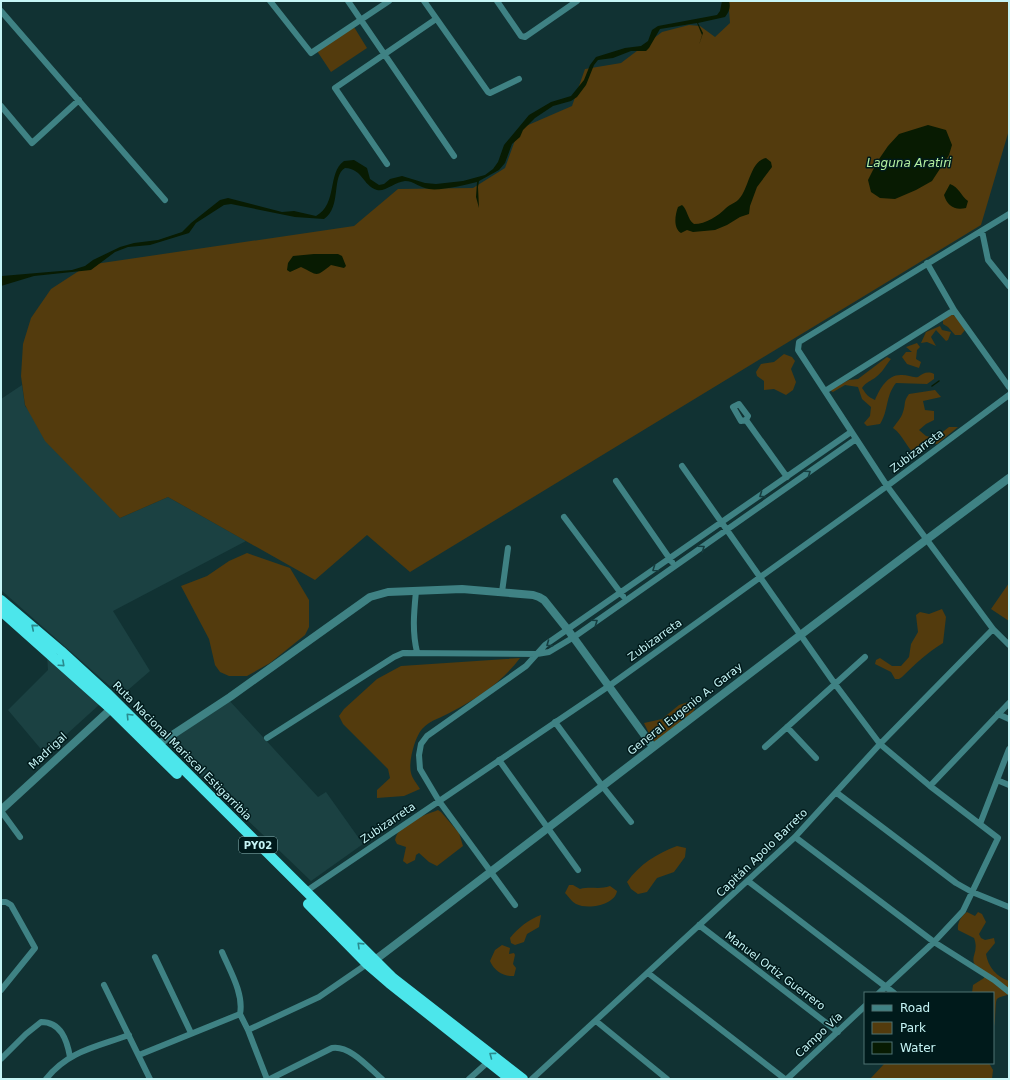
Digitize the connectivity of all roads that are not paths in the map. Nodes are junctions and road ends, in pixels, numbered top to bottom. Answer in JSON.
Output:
{"nodes":[{"id":1,"x":270,"y":1,"type":"edge"},
{"id":2,"x":348,"y":1,"type":"edge"},
{"id":3,"x":389,"y":1,"type":"edge"},
{"id":4,"x":424,"y":1,"type":"edge"},
{"id":5,"x":497,"y":1,"type":"edge"},
{"id":6,"x":573,"y":2,"type":"edge"},
{"id":7,"x":1,"y":11,"type":"edge"},
{"id":8,"x":361,"y":18,"type":"junction"},
{"id":9,"x":436,"y":19,"type":"junction"},
{"id":10,"x":385,"y":54,"type":"junction"},
{"id":11,"x":519,"y":79,"type":"dead end"},
{"id":12,"x":79,"y":100,"type":"junction"},
{"id":13,"x":1,"y":106,"type":"edge"},
{"id":14,"x":454,"y":156,"type":"dead end"},
{"id":15,"x":387,"y":164,"type":"dead end"},
{"id":16,"x":166,"y":200,"type":"dead end"},
{"id":17,"x":1009,"y":214,"type":"edge"},
{"id":18,"x":982,"y":231,"type":"junction"},
{"id":19,"x":927,"y":263,"type":"junction"},
{"id":20,"x":1009,"y":286,"type":"edge"},
{"id":21,"x":954,"y":310,"type":"junction"},
{"id":22,"x":1009,"y":387,"type":"edge"},
{"id":23,"x":825,"y":390,"type":"junction"},
{"id":24,"x":1009,"y":395,"type":"edge"},
{"id":25,"x":746,"y":420,"type":"dead end"},
{"id":26,"x":851,"y":432,"type":"junction"},
{"id":27,"x":856,"y":439,"type":"junction"},
{"id":28,"x":682,"y":466,"type":"dead end"},
{"id":29,"x":787,"y":477,"type":"junction"},
{"id":30,"x":1009,"y":478,"type":"edge"},
{"id":31,"x":616,"y":481,"type":"dead end"},
{"id":32,"x":887,"y":486,"type":"junction"},
{"id":33,"x":564,"y":517,"type":"dead end"},
{"id":34,"x":722,"y":523,"type":"junction"},
{"id":35,"x":727,"y":531,"type":"junction"},
{"id":36,"x":926,"y":540,"type":"junction"},
{"id":37,"x":508,"y":548,"type":"dead end"},
{"id":38,"x":670,"y":559,"type":"junction"},
{"id":39,"x":675,"y":567,"type":"junction"},
{"id":40,"x":760,"y":576,"type":"junction"},
{"id":41,"x":416,"y":590,"type":"junction"},
{"id":42,"x":502,"y":592,"type":"junction"},
{"id":43,"x":621,"y":593,"type":"junction"},
{"id":44,"x":1,"y":600,"type":"edge"},
{"id":45,"x":626,"y":601,"type":"junction"},
{"id":46,"x":1,"y":611,"type":"edge"},
{"id":47,"x":992,"y":629,"type":"junction"},
{"id":48,"x":568,"y":630,"type":"junction"},
{"id":49,"x":800,"y":634,"type":"junction"},
{"id":50,"x":574,"y":637,"type":"junction"},
{"id":51,"x":1009,"y":645,"type":"edge"},
{"id":52,"x":417,"y":652,"type":"junction"},
{"id":53,"x":537,"y":654,"type":"junction"},
{"id":54,"x":865,"y":657,"type":"dead end"},
{"id":55,"x":835,"y":684,"type":"junction"},
{"id":56,"x":609,"y":686,"type":"junction"},
{"id":57,"x":1009,"y":702,"type":"edge"},
{"id":58,"x":111,"y":709,"type":"junction"},
{"id":59,"x":998,"y":714,"type":"junction"},
{"id":60,"x":1009,"y":719,"type":"edge"},
{"id":61,"x":555,"y":722,"type":"junction"},
{"id":62,"x":787,"y":727,"type":"junction"},
{"id":63,"x":267,"y":738,"type":"dead end"},
{"id":64,"x":880,"y":744,"type":"junction"},
{"id":65,"x":154,"y":746,"type":"junction"},
{"id":66,"x":653,"y":747,"type":"junction"},
{"id":67,"x":765,"y":747,"type":"dead end"},
{"id":68,"x":1009,"y":749,"type":"edge"},
{"id":69,"x":816,"y":758,"type":"dead end"},
{"id":70,"x":499,"y":760,"type":"junction"},
{"id":71,"x":997,"y":780,"type":"junction"},
{"id":72,"x":1009,"y":785,"type":"edge"},
{"id":73,"x":930,"y":786,"type":"junction"},
{"id":74,"x":603,"y":787,"type":"junction"},
{"id":75,"x":837,"y":793,"type":"junction"},
{"id":76,"x":439,"y":801,"type":"junction"},
{"id":77,"x":1,"y":811,"type":"edge"},
{"id":78,"x":631,"y":822,"type":"dead end"},
{"id":79,"x":980,"y":824,"type":"junction"},
{"id":80,"x":548,"y":829,"type":"junction"},
{"id":81,"x":795,"y":837,"type":"junction"},
{"id":82,"x":20,"y":838,"type":"dead end"},
{"id":83,"x":578,"y":870,"type":"dead end"},
{"id":84,"x":491,"y":872,"type":"junction"},
{"id":85,"x":748,"y":881,"type":"junction"},
{"id":86,"x":305,"y":892,"type":"junction"},
{"id":87,"x":972,"y":892,"type":"junction"},
{"id":88,"x":1,"y":902,"type":"edge"},
{"id":89,"x":515,"y":905,"type":"dead end"},
{"id":90,"x":1009,"y":907,"type":"edge"},
{"id":91,"x":699,"y":926,"type":"junction"},
{"id":92,"x":934,"y":942,"type":"junction"},
{"id":93,"x":222,"y":952,"type":"dead end"},
{"id":94,"x":155,"y":957,"type":"dead end"},
{"id":95,"x":371,"y":962,"type":"junction"},
{"id":96,"x":648,"y":973,"type":"junction"},
{"id":97,"x":104,"y":985,"type":"dead end"},
{"id":98,"x":886,"y":986,"type":"junction"},
{"id":99,"x":1,"y":990,"type":"edge"},
{"id":100,"x":880,"y":992,"type":"edge"},
{"id":101,"x":893,"y":992,"type":"edge"},
{"id":102,"x":1009,"y":992,"type":"edge"},
{"id":103,"x":864,"y":1007,"type":"edge"},
{"id":104,"x":240,"y":1014,"type":"junction"},
{"id":105,"x":596,"y":1021,"type":"junction"},
{"id":106,"x":248,"y":1030,"type":"junction"},
{"id":107,"x":838,"y":1032,"type":"junction"},
{"id":108,"x":191,"y":1033,"type":"junction"},
{"id":109,"x":129,"y":1036,"type":"junction"},
{"id":110,"x":139,"y":1055,"type":"junction"},
{"id":111,"x":2,"y":1056,"type":"edge"},
{"id":112,"x":70,"y":1057,"type":"junction"},
{"id":113,"x":488,"y":1062,"type":"junction"},
{"id":114,"x":46,"y":1079,"type":"edge"},
{"id":115,"x":150,"y":1079,"type":"edge"},
{"id":116,"x":268,"y":1079,"type":"edge"},
{"id":117,"x":381,"y":1079,"type":"edge"},
{"id":118,"x":469,"y":1079,"type":"edge"},
{"id":119,"x":510,"y":1079,"type":"edge"},
{"id":120,"x":523,"y":1079,"type":"edge"},
{"id":121,"x":532,"y":1079,"type":"edge"},
{"id":122,"x":667,"y":1079,"type":"edge"},
{"id":123,"x":786,"y":1079,"type":"edge"}],
"edges":[{"from":1,"to":8,"type":"street"},
{"from":2,"to":8,"type":"street"},
{"from":3,"to":8,"type":"street"},
{"from":4,"to":9,"type":"street"},
{"from":5,"to":6,"type":"street"},
{"from":7,"to":12,"type":"street"},
{"from":8,"to":10,"type":"street"},
{"from":9,"to":10,"type":"street"},
{"from":9,"to":11,"type":"street"},
{"from":10,"to":14,"type":"street"},
{"from":10,"to":15,"type":"street"},
{"from":12,"to":13,"type":"street"},
{"from":12,"to":16,"type":"street"},
{"from":17,"to":18,"type":"street"},
{"from":18,"to":19,"type":"street"},
{"from":18,"to":20,"type":"street"},
{"from":19,"to":21,"type":"street"},
{"from":19,"to":23,"type":"street"},
{"from":21,"to":22,"type":"street"},
{"from":21,"to":23,"type":"street"},
{"from":23,"to":26,"type":"street"},
{"from":24,"to":32,"type":"street","name":"Zubizarreta"},
{"from":25,"to":29,"type":"street"},
{"from":26,"to":27,"type":"street"},
{"from":26,"to":29,"type":"street"},
{"from":27,"to":32,"type":"street"},
{"from":35,"to":27,"type":"street","one_way":true},
{"from":28,"to":34,"type":"street"},
{"from":29,"to":34,"type":"street","one_way":true},
{"from":30,"to":36,"type":"street","name":"General Eugenio A. Garay"},
{"from":31,"to":38,"type":"street"},
{"from":32,"to":36,"type":"street"},
{"from":32,"to":40,"type":"street","name":"Zubizarreta"},
{"from":33,"to":43,"type":"street"},
{"from":34,"to":35,"type":"street"},
{"from":34,"to":38,"type":"street"},
{"from":39,"to":35,"type":"street","one_way":true},
{"from":35,"to":40,"type":"street"},
{"from":36,"to":47,"type":"street"},
{"from":36,"to":49,"type":"street","name":"General Eugenio A. Garay"},
{"from":37,"to":42,"type":"street"},
{"from":38,"to":39,"type":"street"},
{"from":38,"to":43,"type":"street","one_way":true},
{"from":39,"to":45,"type":"street"},
{"from":40,"to":49,"type":"street"},
{"from":40,"to":56,"type":"street","name":"Zubizarreta"},
{"from":41,"to":42,"type":"street"},
{"from":41,"to":52,"type":"street"},
{"from":41,"to":65,"type":"street"},
{"from":42,"to":48,"type":"street"},
{"from":43,"to":45,"type":"street"},
{"from":43,"to":48,"type":"street"},
{"from":65,"to":44,"type":"highway","name":"Ruta Nacional Mariscal Estigarribia","number":"PY02","one_way":true},
{"from":50,"to":45,"type":"street","one_way":true},
{"from":46,"to":58,"type":"highway","name":"Ruta Nacional Mariscal Estigarribia","number":"PY02","one_way":true},
{"from":47,"to":51,"type":"street"},
{"from":47,"to":64,"type":"street","name":"Capitán Apolo Barreto"},
{"from":48,"to":50,"type":"street"},
{"from":48,"to":53,"type":"street","one_way":true},
{"from":49,"to":55,"type":"street"},
{"from":49,"to":66,"type":"street","name":"General Eugenio A. Garay"},
{"from":50,"to":53,"type":"street"},
{"from":50,"to":56,"type":"street"},
{"from":52,"to":53,"type":"street"},
{"from":52,"to":63,"type":"street"},
{"from":53,"to":76,"type":"street"},
{"from":54,"to":55,"type":"street"},
{"from":55,"to":62,"type":"street"},
{"from":55,"to":64,"type":"street"},
{"from":56,"to":61,"type":"street","name":"Zubizarreta"},
{"from":56,"to":66,"type":"street"},
{"from":57,"to":59,"type":"street"},
{"from":58,"to":65,"type":"highway","name":"Ruta Nacional Mariscal Estigarribia","number":"PY02"},
{"from":58,"to":77,"type":"street","name":"Madrigal"},
{"from":59,"to":60,"type":"street"},
{"from":59,"to":73,"type":"street"},
{"from":61,"to":70,"type":"street","name":"Zubizarreta"},
{"from":61,"to":74,"type":"street"},
{"from":62,"to":67,"type":"street"},
{"from":62,"to":69,"type":"street"},
{"from":64,"to":73,"type":"street"},
{"from":64,"to":75,"type":"street","name":"Capitán Apolo Barreto"},
{"from":65,"to":86,"type":"highway","name":"Ruta Nacional Mariscal Estigarribia","number":"PY02"},
{"from":65,"to":95,"type":"highway","name":"Ruta Nacional Mariscal Estigarribia","number":"PY02"},
{"from":66,"to":74,"type":"street","name":"General Eugenio A. Garay"},
{"from":68,"to":71,"type":"street"},
{"from":70,"to":76,"type":"street","name":"Zubizarreta"},
{"from":70,"to":80,"type":"street"},
{"from":71,"to":72,"type":"street"},
{"from":71,"to":79,"type":"street"},
{"from":73,"to":79,"type":"street"},
{"from":74,"to":78,"type":"street"},
{"from":74,"to":80,"type":"street","name":"General Eugenio A. Garay"},
{"from":75,"to":81,"type":"street","name":"Capitán Apolo Barreto"},
{"from":75,"to":87,"type":"street"},
{"from":76,"to":84,"type":"street"},
{"from":76,"to":86,"type":"street","name":"Zubizarreta"},
{"from":77,"to":82,"type":"street"},
{"from":79,"to":87,"type":"street"},
{"from":80,"to":83,"type":"street"},
{"from":80,"to":84,"type":"street","name":"General Eugenio A. Garay"},
{"from":81,"to":85,"type":"street","name":"Capitán Apolo Barreto"},
{"from":81,"to":92,"type":"street"},
{"from":84,"to":89,"type":"street"},
{"from":84,"to":95,"type":"street","name":"General Eugenio A. Garay"},
{"from":85,"to":91,"type":"street","name":"Capitán Apolo Barreto"},
{"from":85,"to":98,"type":"street"},
{"from":95,"to":86,"type":"highway","name":"Ruta Nacional Mariscal Estigarribia","number":"PY02","one_way":true},
{"from":87,"to":90,"type":"street"},
{"from":87,"to":92,"type":"street"},
{"from":88,"to":99,"type":"street"},
{"from":91,"to":96,"type":"street","name":"Capitán Apolo Barreto"},
{"from":91,"to":107,"type":"street","name":"Manuel Ortiz Guerrero"},
{"from":92,"to":98,"type":"street"},
{"from":92,"to":102,"type":"street"},
{"from":93,"to":104,"type":"street"},
{"from":94,"to":108,"type":"street"},
{"from":95,"to":106,"type":"street"},
{"from":95,"to":113,"type":"highway","name":"Ruta Nacional Mariscal Estigarribia","number":"PY02"},
{"from":120,"to":95,"type":"highway","name":"Ruta Nacional Mariscal Estigarribia","number":"PY02","one_way":true},
{"from":96,"to":105,"type":"street","name":"Capitán Apolo Barreto"},
{"from":96,"to":123,"type":"street"},
{"from":97,"to":109,"type":"street"},
{"from":98,"to":100,"type":"street"},
{"from":98,"to":101,"type":"street"},
{"from":103,"to":107,"type":"street","name":"Campo Vía"},
{"from":104,"to":106,"type":"street"},
{"from":104,"to":108,"type":"street"},
{"from":105,"to":121,"type":"street","name":"Capitán Apolo Barreto"},
{"from":105,"to":122,"type":"street"},
{"from":106,"to":116,"type":"street"},
{"from":107,"to":123,"type":"street","name":"Campo Vía"},
{"from":108,"to":110,"type":"street"},
{"from":109,"to":110,"type":"street"},
{"from":109,"to":112,"type":"street"},
{"from":110,"to":115,"type":"street"},
{"from":111,"to":112,"type":"street"},
{"from":112,"to":114,"type":"street"},
{"from":113,"to":118,"type":"street"},
{"from":113,"to":119,"type":"highway","name":"Ruta Nacional Mariscal Estigarribia","number":"PY02"},
{"from":116,"to":117,"type":"street"}]}
